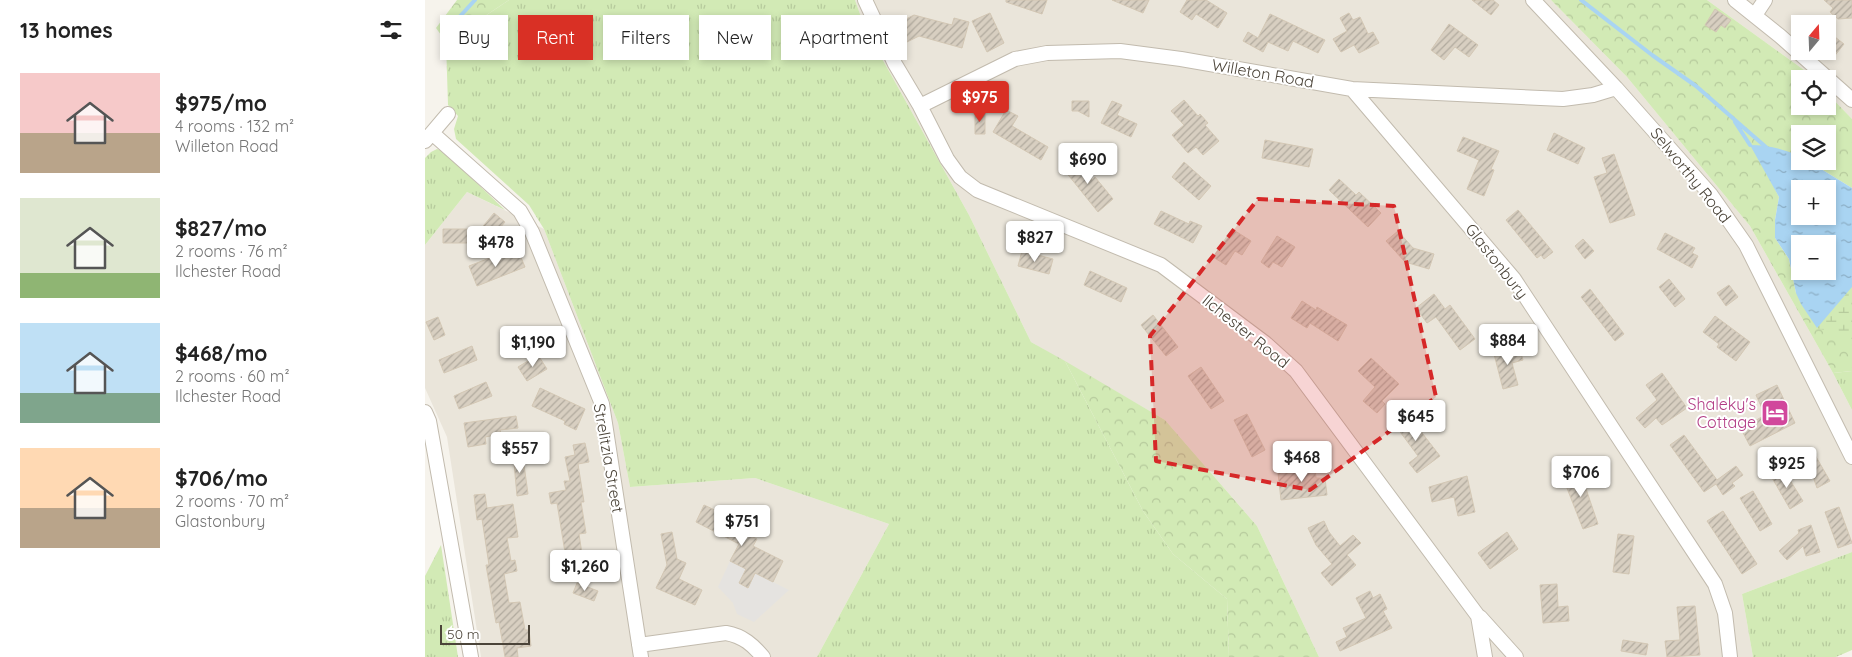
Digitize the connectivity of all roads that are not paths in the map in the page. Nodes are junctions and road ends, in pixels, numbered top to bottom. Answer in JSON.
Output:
{"nodes":[{"id":1,"x":865,"y":0,"type":"edge"},
{"id":2,"x":1534,"y":0,"type":"edge"},
{"id":3,"x":1735,"y":0,"type":"edge"},
{"id":4,"x":1765,"y":0,"type":"edge"},
{"id":5,"x":1755,"y":15,"type":"junction"},
{"id":6,"x":1616,"y":88,"type":"junction"},
{"id":7,"x":1352,"y":89,"type":"junction"},
{"id":8,"x":1852,"y":100,"type":"edge"},
{"id":9,"x":920,"y":106,"type":"junction"},
{"id":10,"x":448,"y":114,"type":"dead end"},
{"id":11,"x":428,"y":137,"type":"edge"},
{"id":12,"x":425,"y":412,"type":"edge"},
{"id":13,"x":1852,"y":457,"type":"edge"},
{"id":14,"x":1478,"y":616,"type":"junction"},
{"id":15,"x":640,"y":651,"type":"edge"},
{"id":16,"x":471,"y":657,"type":"edge"},
{"id":17,"x":763,"y":657,"type":"edge"},
{"id":18,"x":1485,"y":657,"type":"edge"},
{"id":19,"x":1516,"y":657,"type":"edge"},
{"id":20,"x":1730,"y":657,"type":"edge"}],
"edges":[{"from":1,"to":9,"type":"street"},
{"from":2,"to":6,"type":"street","name":"Selworthy Road"},
{"from":3,"to":5,"type":"street"},
{"from":4,"to":5,"type":"street"},
{"from":5,"to":8,"type":"street"},
{"from":6,"to":7,"type":"street","name":"Willeton Road"},
{"from":6,"to":13,"type":"street","name":"Selworthy Road"},
{"from":7,"to":9,"type":"street","name":"Willeton Road"},
{"from":7,"to":20,"type":"street","name":"Glastonbury"},
{"from":9,"to":14,"type":"street","name":"Ilchester Road"},
{"from":10,"to":11,"type":"street"},
{"from":11,"to":15,"type":"street","name":"Strelitzia Street"},
{"from":12,"to":16,"type":"street"},
{"from":14,"to":18,"type":"street","name":"Ilchester Road"},
{"from":14,"to":19,"type":"street"},
{"from":15,"to":17,"type":"street"}]}
